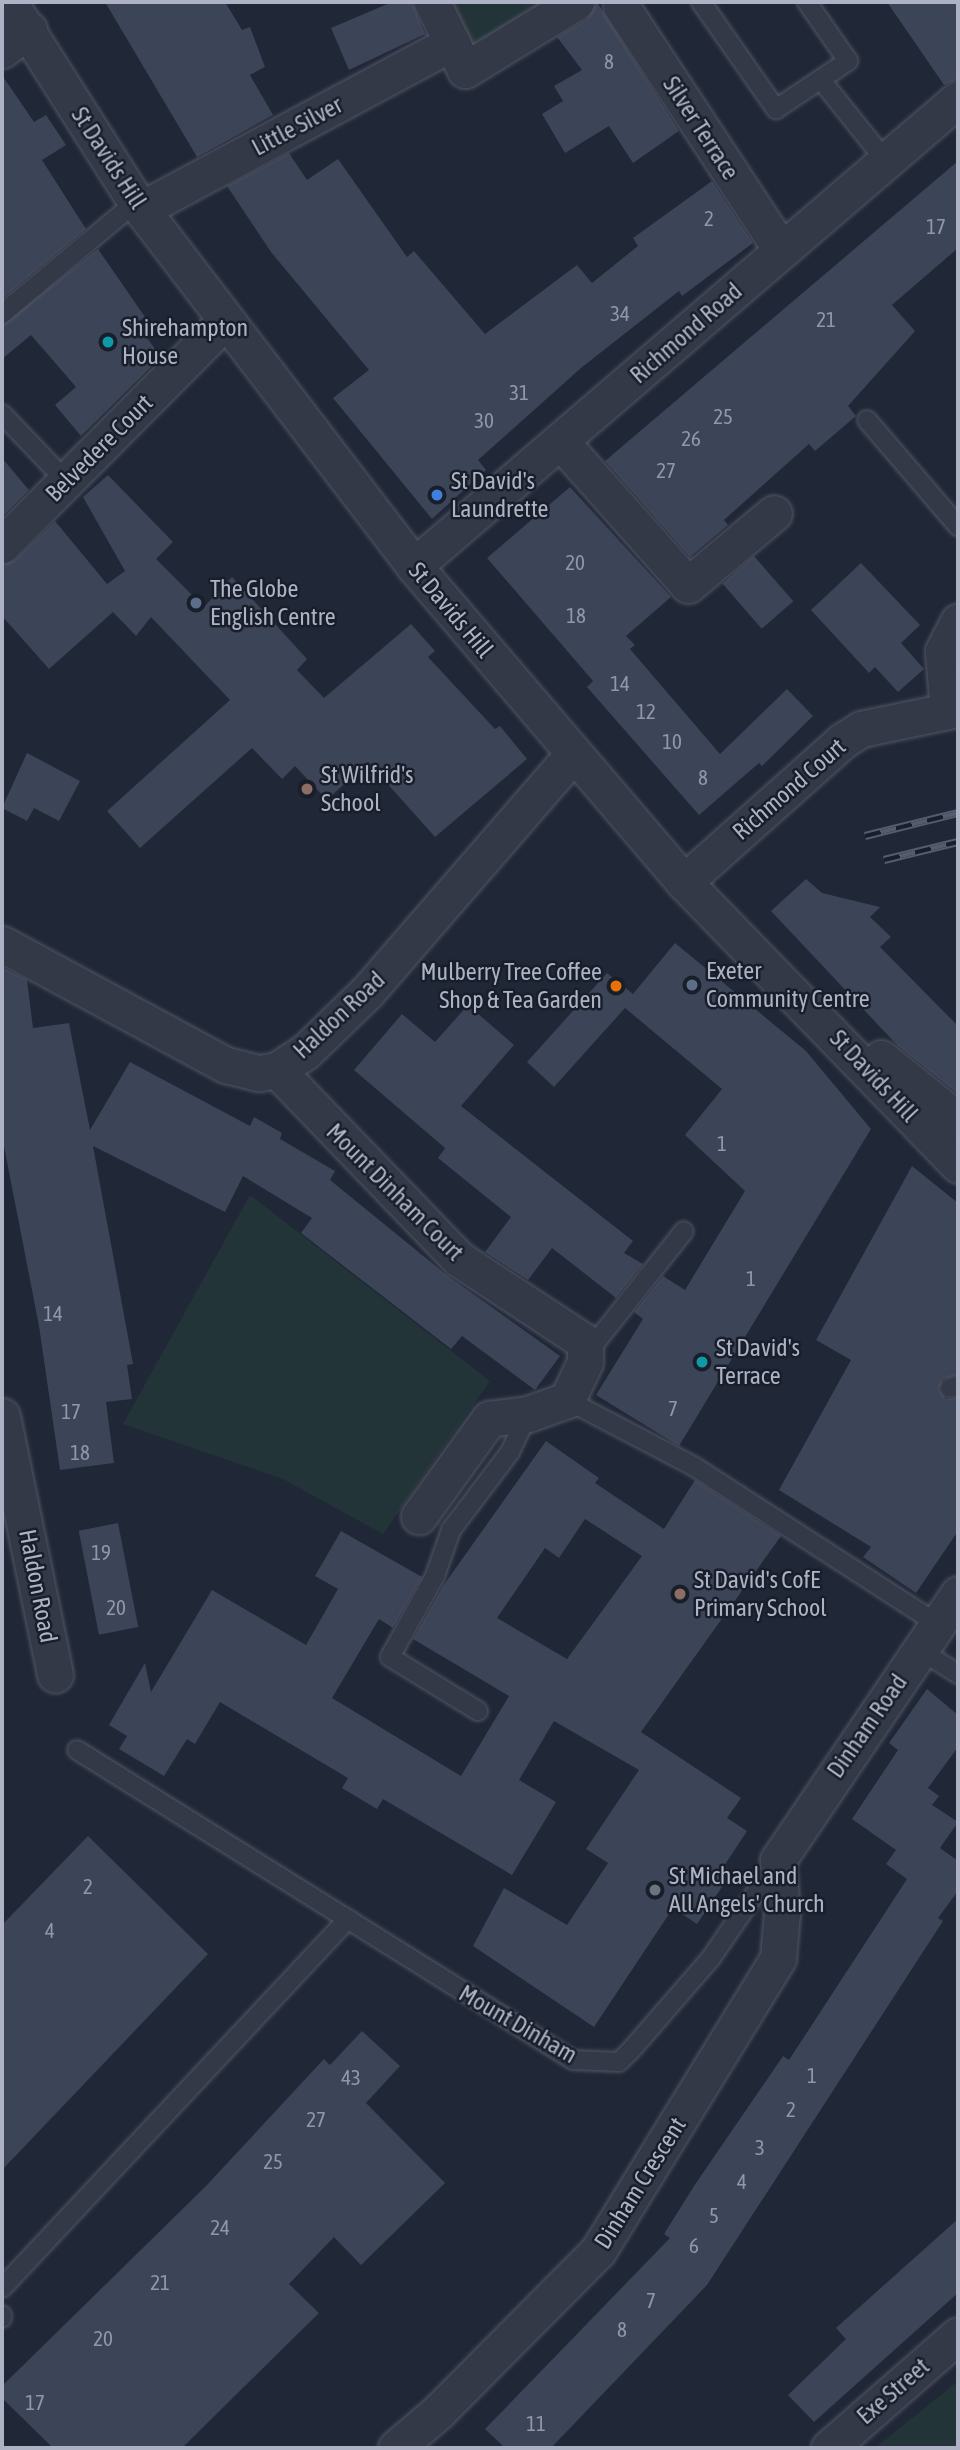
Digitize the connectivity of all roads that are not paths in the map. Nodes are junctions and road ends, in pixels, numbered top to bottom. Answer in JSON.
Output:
{"nodes":[{"id":1,"x":9,"y":2,"type":"edge"},
{"id":2,"x":432,"y":2,"type":"edge"},
{"id":3,"x":576,"y":2,"type":"edge"},
{"id":4,"x":701,"y":2,"type":"edge"},
{"id":5,"x":807,"y":2,"type":"edge"},
{"id":6,"x":621,"y":6,"type":"dead end"},
{"id":7,"x":15,"y":40,"type":"edge"},
{"id":8,"x":452,"y":43,"type":"junction"},
{"id":9,"x":821,"y":80,"type":"junction"},
{"id":10,"x":958,"y":99,"type":"edge"},
{"id":11,"x":884,"y":159,"type":"junction"},
{"id":12,"x":139,"y":206,"type":"junction"},
{"id":13,"x":781,"y":250,"type":"junction"},
{"id":14,"x":2,"y":314,"type":"edge"},
{"id":15,"x":226,"y":320,"type":"junction"},
{"id":16,"x":2,"y":414,"type":"edge"},
{"id":17,"x":867,"y":421,"type":"dead end"},
{"id":18,"x":561,"y":442,"type":"junction"},
{"id":19,"x":66,"y":481,"type":"junction"},
{"id":20,"x":774,"y":513,"type":"dead end"},
{"id":21,"x":958,"y":526,"type":"edge"},
{"id":22,"x":2,"y":545,"type":"edge"},
{"id":23,"x":414,"y":566,"type":"junction"},
{"id":24,"x":958,"y":622,"type":"edge"},
{"id":25,"x":953,"y":710,"type":"edge"},
{"id":26,"x":572,"y":755,"type":"junction"},
{"id":27,"x":684,"y":882,"type":"junction"},
{"id":28,"x":2,"y":944,"type":"edge"},
{"id":29,"x":835,"y":1034,"type":"junction"},
{"id":30,"x":277,"y":1070,"type":"junction"},
{"id":31,"x":958,"y":1120,"type":"edge"},
{"id":32,"x":958,"y":1165,"type":"edge"},
{"id":33,"x":684,"y":1231,"type":"dead end"},
{"id":34,"x":588,"y":1352,"type":"junction"},
{"id":35,"x":567,"y":1399,"type":"junction"},
{"id":36,"x":528,"y":1414,"type":"junction"},
{"id":37,"x":2,"y":1416,"type":"edge"},
{"id":38,"x":419,"y":1516,"type":"dead end"},
{"id":39,"x":958,"y":1594,"type":"edge"},
{"id":40,"x":929,"y":1637,"type":"junction"},
{"id":41,"x":958,"y":1674,"type":"edge"},
{"id":42,"x":55,"y":1675,"type":"dead end"},
{"id":43,"x":478,"y":1711,"type":"dead end"},
{"id":44,"x":78,"y":1750,"type":"dead end"},
{"id":45,"x":778,"y":1860,"type":"junction"},
{"id":46,"x":348,"y":1919,"type":"junction"},
{"id":47,"x":2,"y":2288,"type":"edge"},
{"id":48,"x":958,"y":2335,"type":"edge"},
{"id":49,"x":396,"y":2448,"type":"edge"},
{"id":50,"x":828,"y":2448,"type":"edge"}],
"edges":[{"from":1,"to":7,"type":"street","name":"St Davids Hill"},
{"from":2,"to":8,"type":"street"},
{"from":3,"to":8,"type":"street"},
{"from":4,"to":9,"type":"lane"},
{"from":5,"to":9,"type":"lane"},
{"from":6,"to":13,"type":"street","name":"Silver Terrace"},
{"from":7,"to":12,"type":"street","name":"St Davids Hill"},
{"from":8,"to":12,"type":"street","name":"Little Silver"},
{"from":9,"to":11,"type":"lane"},
{"from":10,"to":11,"type":"street","name":"Richmond Road"},
{"from":11,"to":13,"type":"street","name":"Richmond Road"},
{"from":12,"to":14,"type":"lane"},
{"from":12,"to":15,"type":"street","name":"St Davids Hill"},
{"from":13,"to":18,"type":"street","name":"Richmond Road"},
{"from":15,"to":19,"type":"street","name":"Belvedere Court"},
{"from":15,"to":23,"type":"street","name":"St Davids Hill"},
{"from":16,"to":19,"type":"lane"},
{"from":17,"to":21,"type":"lane"},
{"from":18,"to":20,"type":"street"},
{"from":18,"to":23,"type":"street","name":"Richmond Road"},
{"from":19,"to":22,"type":"street","name":"Belvedere Court"},
{"from":23,"to":26,"type":"street","name":"St Davids Hill"},
{"from":24,"to":25,"type":"street","name":"Richmond Court"},
{"from":25,"to":27,"type":"street","name":"Richmond Court"},
{"from":26,"to":27,"type":"street","name":"St Davids Hill"},
{"from":26,"to":30,"type":"street","name":"Haldon Road"},
{"from":27,"to":29,"type":"street","name":"St Davids Hill"},
{"from":28,"to":30,"type":"street","name":"Haldon Road"},
{"from":29,"to":31,"type":"street"},
{"from":29,"to":32,"type":"street","name":"St Davids Hill"},
{"from":30,"to":34,"type":"street","name":"Mount Dinham Court"},
{"from":33,"to":34,"type":"lane"},
{"from":34,"to":35,"type":"street"},
{"from":35,"to":36,"type":"street"},
{"from":35,"to":40,"type":"lane"},
{"from":36,"to":38,"type":"street"},
{"from":36,"to":43,"type":"lane"},
{"from":37,"to":42,"type":"street","name":"Haldon Road"},
{"from":39,"to":40,"type":"street","name":"Dinham Road"},
{"from":40,"to":41,"type":"lane"},
{"from":40,"to":45,"type":"street","name":"Dinham Road"},
{"from":44,"to":46,"type":"lane","name":"Mount Dinham"},
{"from":45,"to":46,"type":"lane","name":"Mount Dinham"},
{"from":45,"to":49,"type":"street","name":"Dinham Crescent"},
{"from":46,"to":47,"type":"lane"},
{"from":48,"to":50,"type":"street","name":"Exe Street"}]}
